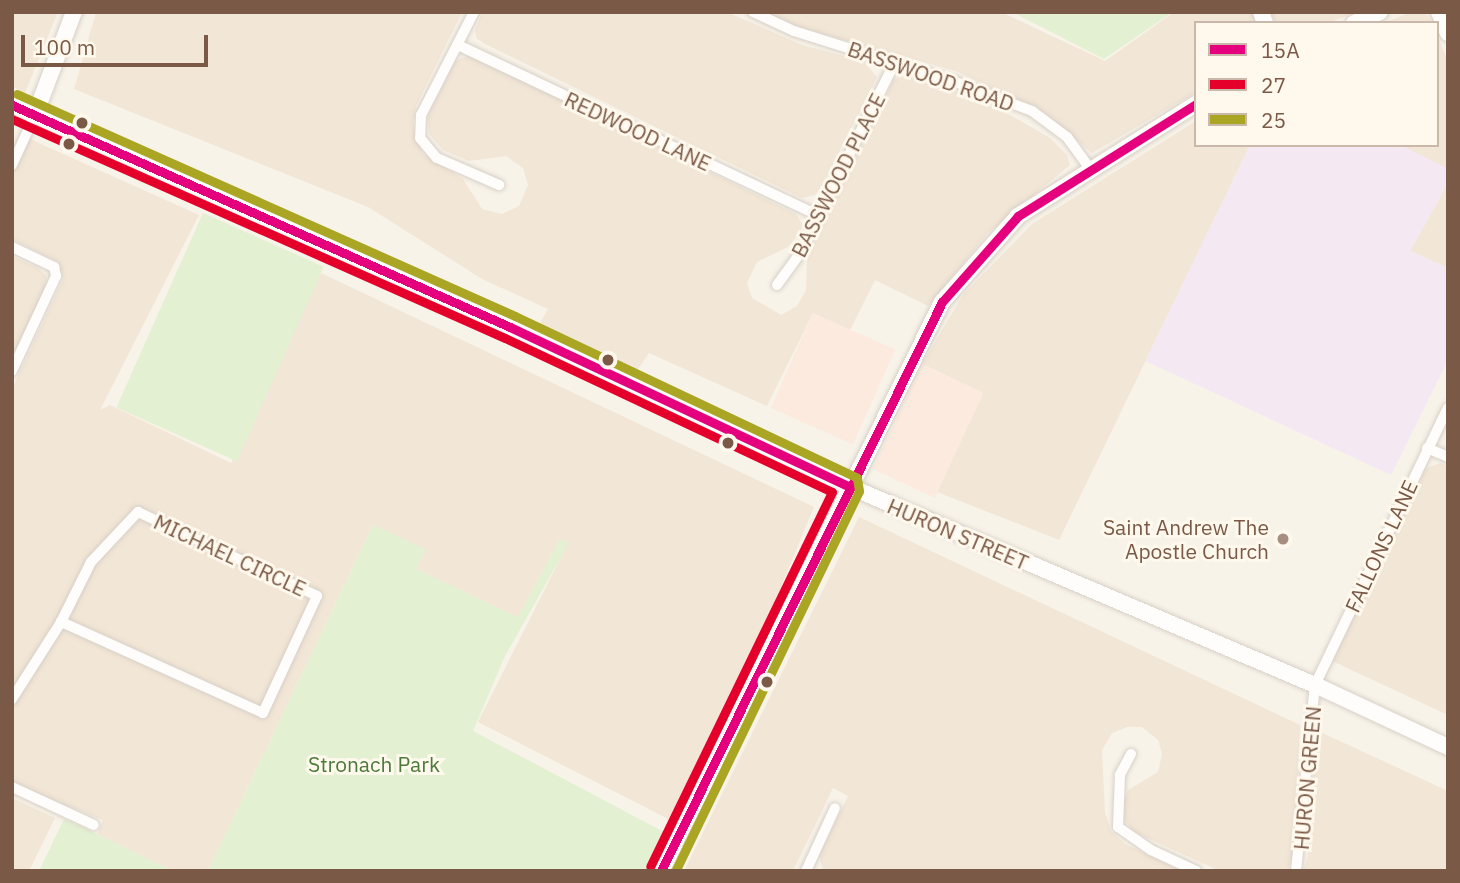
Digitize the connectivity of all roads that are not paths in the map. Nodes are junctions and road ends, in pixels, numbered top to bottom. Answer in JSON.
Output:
{"nodes":[{"id":1,"x":74,"y":12,"type":"edge"},
{"id":2,"x":474,"y":12,"type":"edge"},
{"id":3,"x":753,"y":12,"type":"edge"},
{"id":4,"x":1380,"y":12,"type":"edge"},
{"id":5,"x":1439,"y":12,"type":"edge"},
{"id":6,"x":1359,"y":21,"type":"edge"},
{"id":7,"x":1448,"y":33,"type":"edge"},
{"id":8,"x":458,"y":45,"type":"junction"},
{"id":9,"x":895,"y":62,"type":"junction"},
{"id":10,"x":12,"y":105,"type":"edge"},
{"id":11,"x":1194,"y":105,"type":"edge"},
{"id":12,"x":35,"y":115,"type":"junction"},
{"id":13,"x":12,"y":164,"type":"edge"},
{"id":14,"x":1090,"y":169,"type":"junction"},
{"id":15,"x":499,"y":185,"type":"dead end"},
{"id":16,"x":819,"y":216,"type":"junction"},
{"id":17,"x":12,"y":247,"type":"edge"},
{"id":18,"x":777,"y":285,"type":"dead end"},
{"id":19,"x":12,"y":372,"type":"edge"},
{"id":20,"x":1448,"y":408,"type":"edge"},
{"id":21,"x":1427,"y":448,"type":"junction"},
{"id":22,"x":1448,"y":457,"type":"edge"},
{"id":23,"x":848,"y":486,"type":"junction"},
{"id":24,"x":61,"y":622,"type":"junction"},
{"id":25,"x":1315,"y":685,"type":"junction"},
{"id":26,"x":12,"y":699,"type":"edge"},
{"id":27,"x":1448,"y":747,"type":"edge"},
{"id":28,"x":1131,"y":754,"type":"dead end"},
{"id":29,"x":12,"y":787,"type":"edge"},
{"id":30,"x":835,"y":808,"type":"dead end"},
{"id":31,"x":94,"y":825,"type":"dead end"},
{"id":32,"x":661,"y":871,"type":"edge"},
{"id":33,"x":806,"y":871,"type":"edge"},
{"id":34,"x":1196,"y":871,"type":"edge"},
{"id":35,"x":1296,"y":871,"type":"edge"}],
"edges":[{"from":1,"to":12,"type":"main road"},
{"from":2,"to":8,"type":"street"},
{"from":3,"to":9,"type":"street","name":"BASSWOOD ROAD"},
{"from":4,"to":6,"type":"main road"},
{"from":5,"to":7,"type":"main road"},
{"from":8,"to":15,"type":"street"},
{"from":8,"to":16,"type":"street","name":"REDWOOD LANE"},
{"from":9,"to":14,"type":"street","name":"BASSWOOD ROAD"},
{"from":9,"to":16,"type":"street","name":"BASSWOOD PLACE"},
{"from":10,"to":12,"type":"main road","name":"HURON STREET"},
{"from":11,"to":14,"type":"main road"},
{"from":12,"to":13,"type":"street"},
{"from":12,"to":23,"type":"main road","name":"HURON STREET"},
{"from":14,"to":23,"type":"main road"},
{"from":16,"to":18,"type":"street","name":"BASSWOOD PLACE"},
{"from":17,"to":19,"type":"street"},
{"from":20,"to":21,"type":"street","name":"FALLONS LANE"},
{"from":21,"to":22,"type":"street"},
{"from":21,"to":25,"type":"street","name":"FALLONS LANE"},
{"from":23,"to":25,"type":"main road","name":"HURON STREET"},
{"from":23,"to":32,"type":"main road"},
{"from":24,"to":24,"type":"street","name":"MICHAEL CIRCLE"},
{"from":24,"to":26,"type":"street","name":"MICHAEL CIRCLE"},
{"from":25,"to":27,"type":"main road","name":"HURON STREET"},
{"from":25,"to":35,"type":"street","name":"HURON GREEN"},
{"from":28,"to":34,"type":"street"},
{"from":29,"to":31,"type":"street"},
{"from":30,"to":33,"type":"street"}]}
